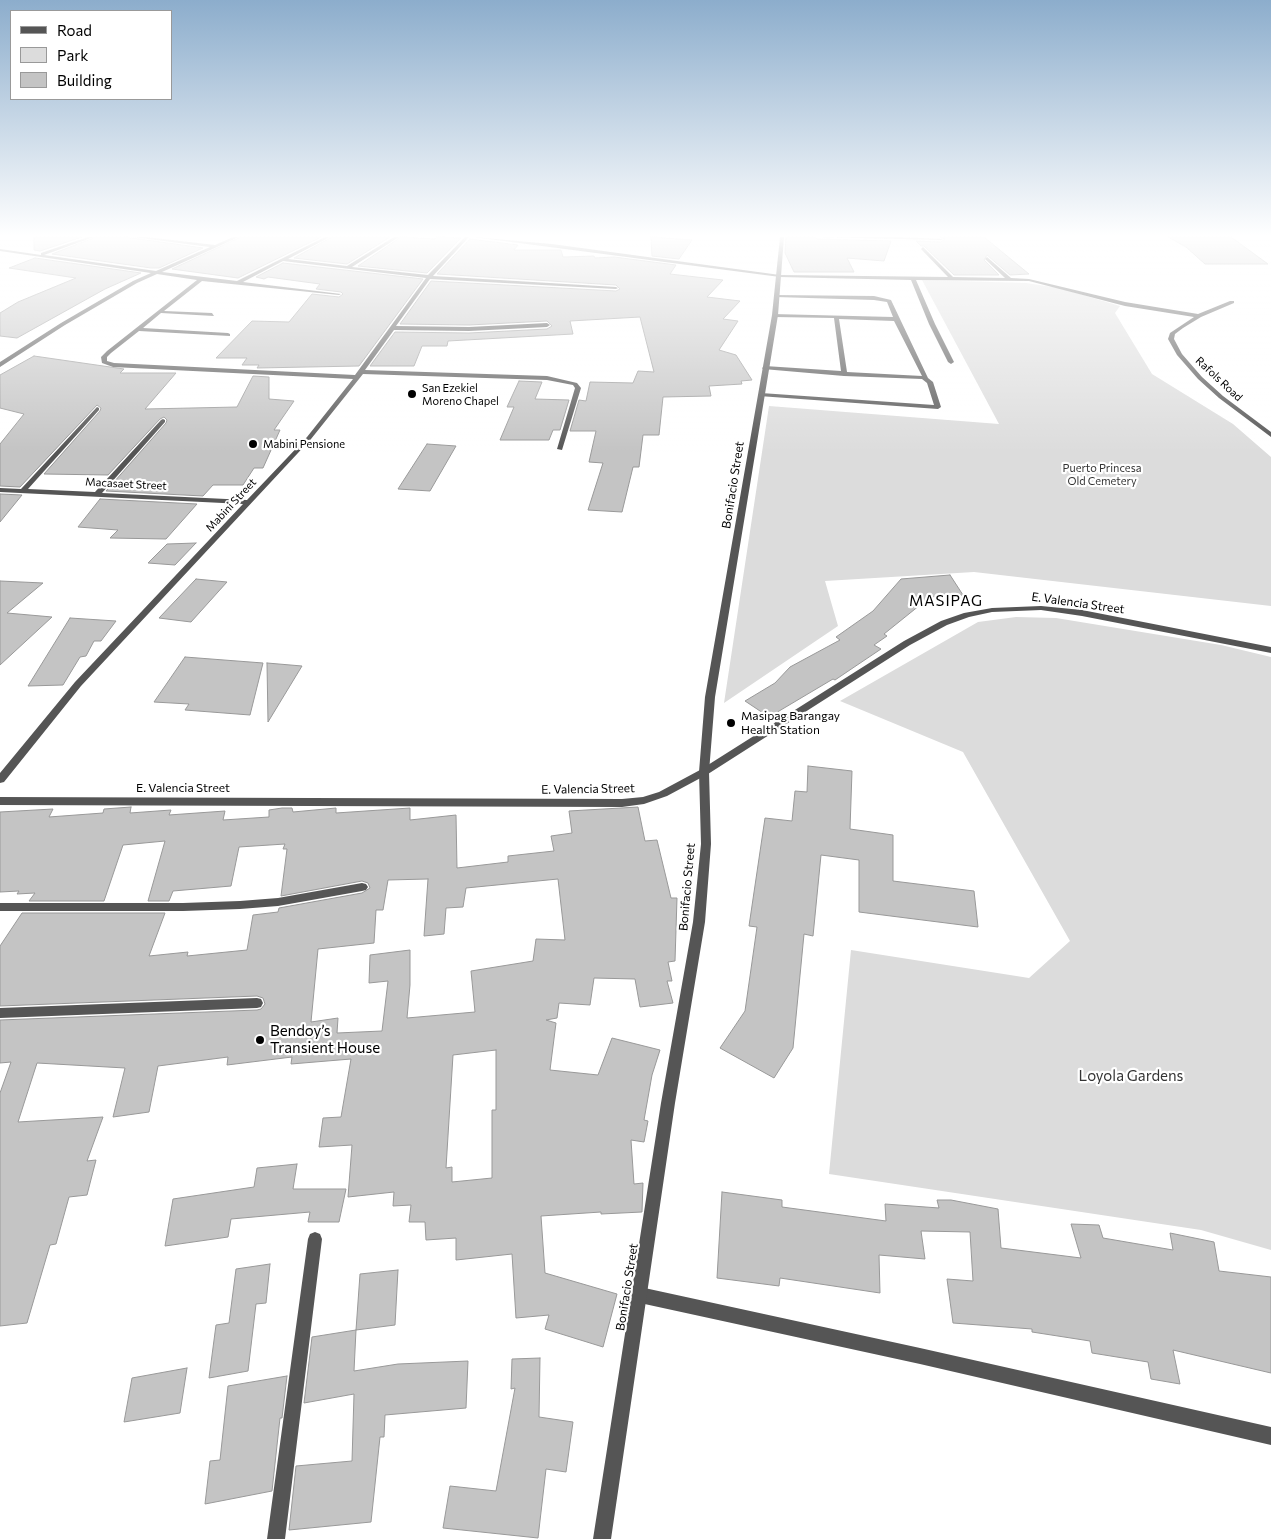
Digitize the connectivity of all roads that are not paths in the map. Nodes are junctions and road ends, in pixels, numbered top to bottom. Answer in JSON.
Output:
{"nodes":[{"id":1,"x":88,"y":309,"type":"edge"},
{"id":2,"x":165,"y":309,"type":"edge"},
{"id":3,"x":406,"y":309,"type":"edge"},
{"id":4,"x":775,"y":309,"type":"edge"},
{"id":5,"x":892,"y":309,"type":"edge"},
{"id":6,"x":926,"y":309,"type":"edge"},
{"id":7,"x":1155,"y":309,"type":"edge"},
{"id":8,"x":1216,"y":309,"type":"edge"},
{"id":9,"x":161,"y":312,"type":"junction"},
{"id":10,"x":212,"y":315,"type":"dead end"},
{"id":11,"x":775,"y":315,"type":"junction"},
{"id":12,"x":1199,"y":316,"type":"junction"},
{"id":13,"x":836,"y":317,"type":"junction"},
{"id":14,"x":896,"y":319,"type":"junction"},
{"id":15,"x":547,"y":325,"type":"dead end"},
{"id":16,"x":392,"y":328,"type":"junction"},
{"id":17,"x":138,"y":329,"type":"junction"},
{"id":18,"x":228,"y":334,"type":"dead end"},
{"id":19,"x":951,"y":362,"type":"dead end"},
{"id":20,"x":0,"y":365,"type":"edge"},
{"id":21,"x":765,"y":368,"type":"junction"},
{"id":22,"x":844,"y":374,"type":"junction"},
{"id":23,"x":358,"y":375,"type":"junction"},
{"id":24,"x":924,"y":378,"type":"junction"},
{"id":25,"x":761,"y":395,"type":"junction"},
{"id":26,"x":97,"y":409,"type":"dead end"},
{"id":27,"x":163,"y":421,"type":"dead end"},
{"id":28,"x":1271,"y":435,"type":"edge"},
{"id":29,"x":560,"y":449,"type":"dead end"},
{"id":30,"x":0,"y":490,"type":"edge"},
{"id":31,"x":23,"y":491,"type":"junction"},
{"id":32,"x":97,"y":494,"type":"junction"},
{"id":33,"x":250,"y":502,"type":"junction"},
{"id":34,"x":1271,"y":650,"type":"edge"},
{"id":35,"x":704,"y":772,"type":"junction"},
{"id":36,"x":0,"y":780,"type":"edge"},
{"id":37,"x":0,"y":801,"type":"edge"},
{"id":38,"x":362,"y":887,"type":"dead end"},
{"id":39,"x":0,"y":907,"type":"edge"},
{"id":40,"x":257,"y":1003,"type":"dead end"},
{"id":41,"x":0,"y":1014,"type":"edge"},
{"id":42,"x":315,"y":1239,"type":"dead end"},
{"id":43,"x":640,"y":1295,"type":"junction"},
{"id":44,"x":1271,"y":1436,"type":"edge"},
{"id":45,"x":276,"y":1539,"type":"edge"},
{"id":46,"x":602,"y":1539,"type":"edge"}],
"edges":[{"from":1,"to":20,"type":"street"},
{"from":2,"to":9,"type":"street"},
{"from":3,"to":16,"type":"street","name":"Mabini Street"},
{"from":4,"to":11,"type":"street","name":"Bonifacio Street"},
{"from":5,"to":14,"type":"street"},
{"from":6,"to":19,"type":"street"},
{"from":7,"to":12,"type":"street"},
{"from":8,"to":12,"type":"street","name":"Rafols Road"},
{"from":9,"to":10,"type":"street"},
{"from":9,"to":17,"type":"street"},
{"from":11,"to":13,"type":"street"},
{"from":11,"to":21,"type":"street","name":"Bonifacio Street"},
{"from":12,"to":28,"type":"street","name":"Rafols Road"},
{"from":13,"to":14,"type":"street"},
{"from":13,"to":22,"type":"street"},
{"from":14,"to":24,"type":"street"},
{"from":15,"to":16,"type":"street"},
{"from":16,"to":23,"type":"street","name":"Mabini Street"},
{"from":17,"to":18,"type":"street"},
{"from":17,"to":23,"type":"street"},
{"from":21,"to":22,"type":"street"},
{"from":21,"to":25,"type":"street","name":"Bonifacio Street"},
{"from":22,"to":24,"type":"street"},
{"from":23,"to":29,"type":"street"},
{"from":23,"to":33,"type":"street","name":"Mabini Street"},
{"from":24,"to":25,"type":"street"},
{"from":25,"to":35,"type":"street","name":"Bonifacio Street"},
{"from":26,"to":31,"type":"street"},
{"from":27,"to":32,"type":"street"},
{"from":30,"to":31,"type":"street","name":"Macasaet Street"},
{"from":31,"to":32,"type":"street","name":"Macasaet Street"},
{"from":32,"to":33,"type":"street","name":"Macasaet Street"},
{"from":33,"to":36,"type":"street","name":"Mabini Street"},
{"from":34,"to":35,"type":"street","name":"E. Valencia Street"},
{"from":35,"to":37,"type":"street","name":"E. Valencia Street"},
{"from":35,"to":43,"type":"street","name":"Bonifacio Street"},
{"from":38,"to":39,"type":"street"},
{"from":40,"to":41,"type":"street"},
{"from":42,"to":45,"type":"street"},
{"from":43,"to":44,"type":"street"},
{"from":43,"to":46,"type":"street","name":"Bonifacio Street"}]}
